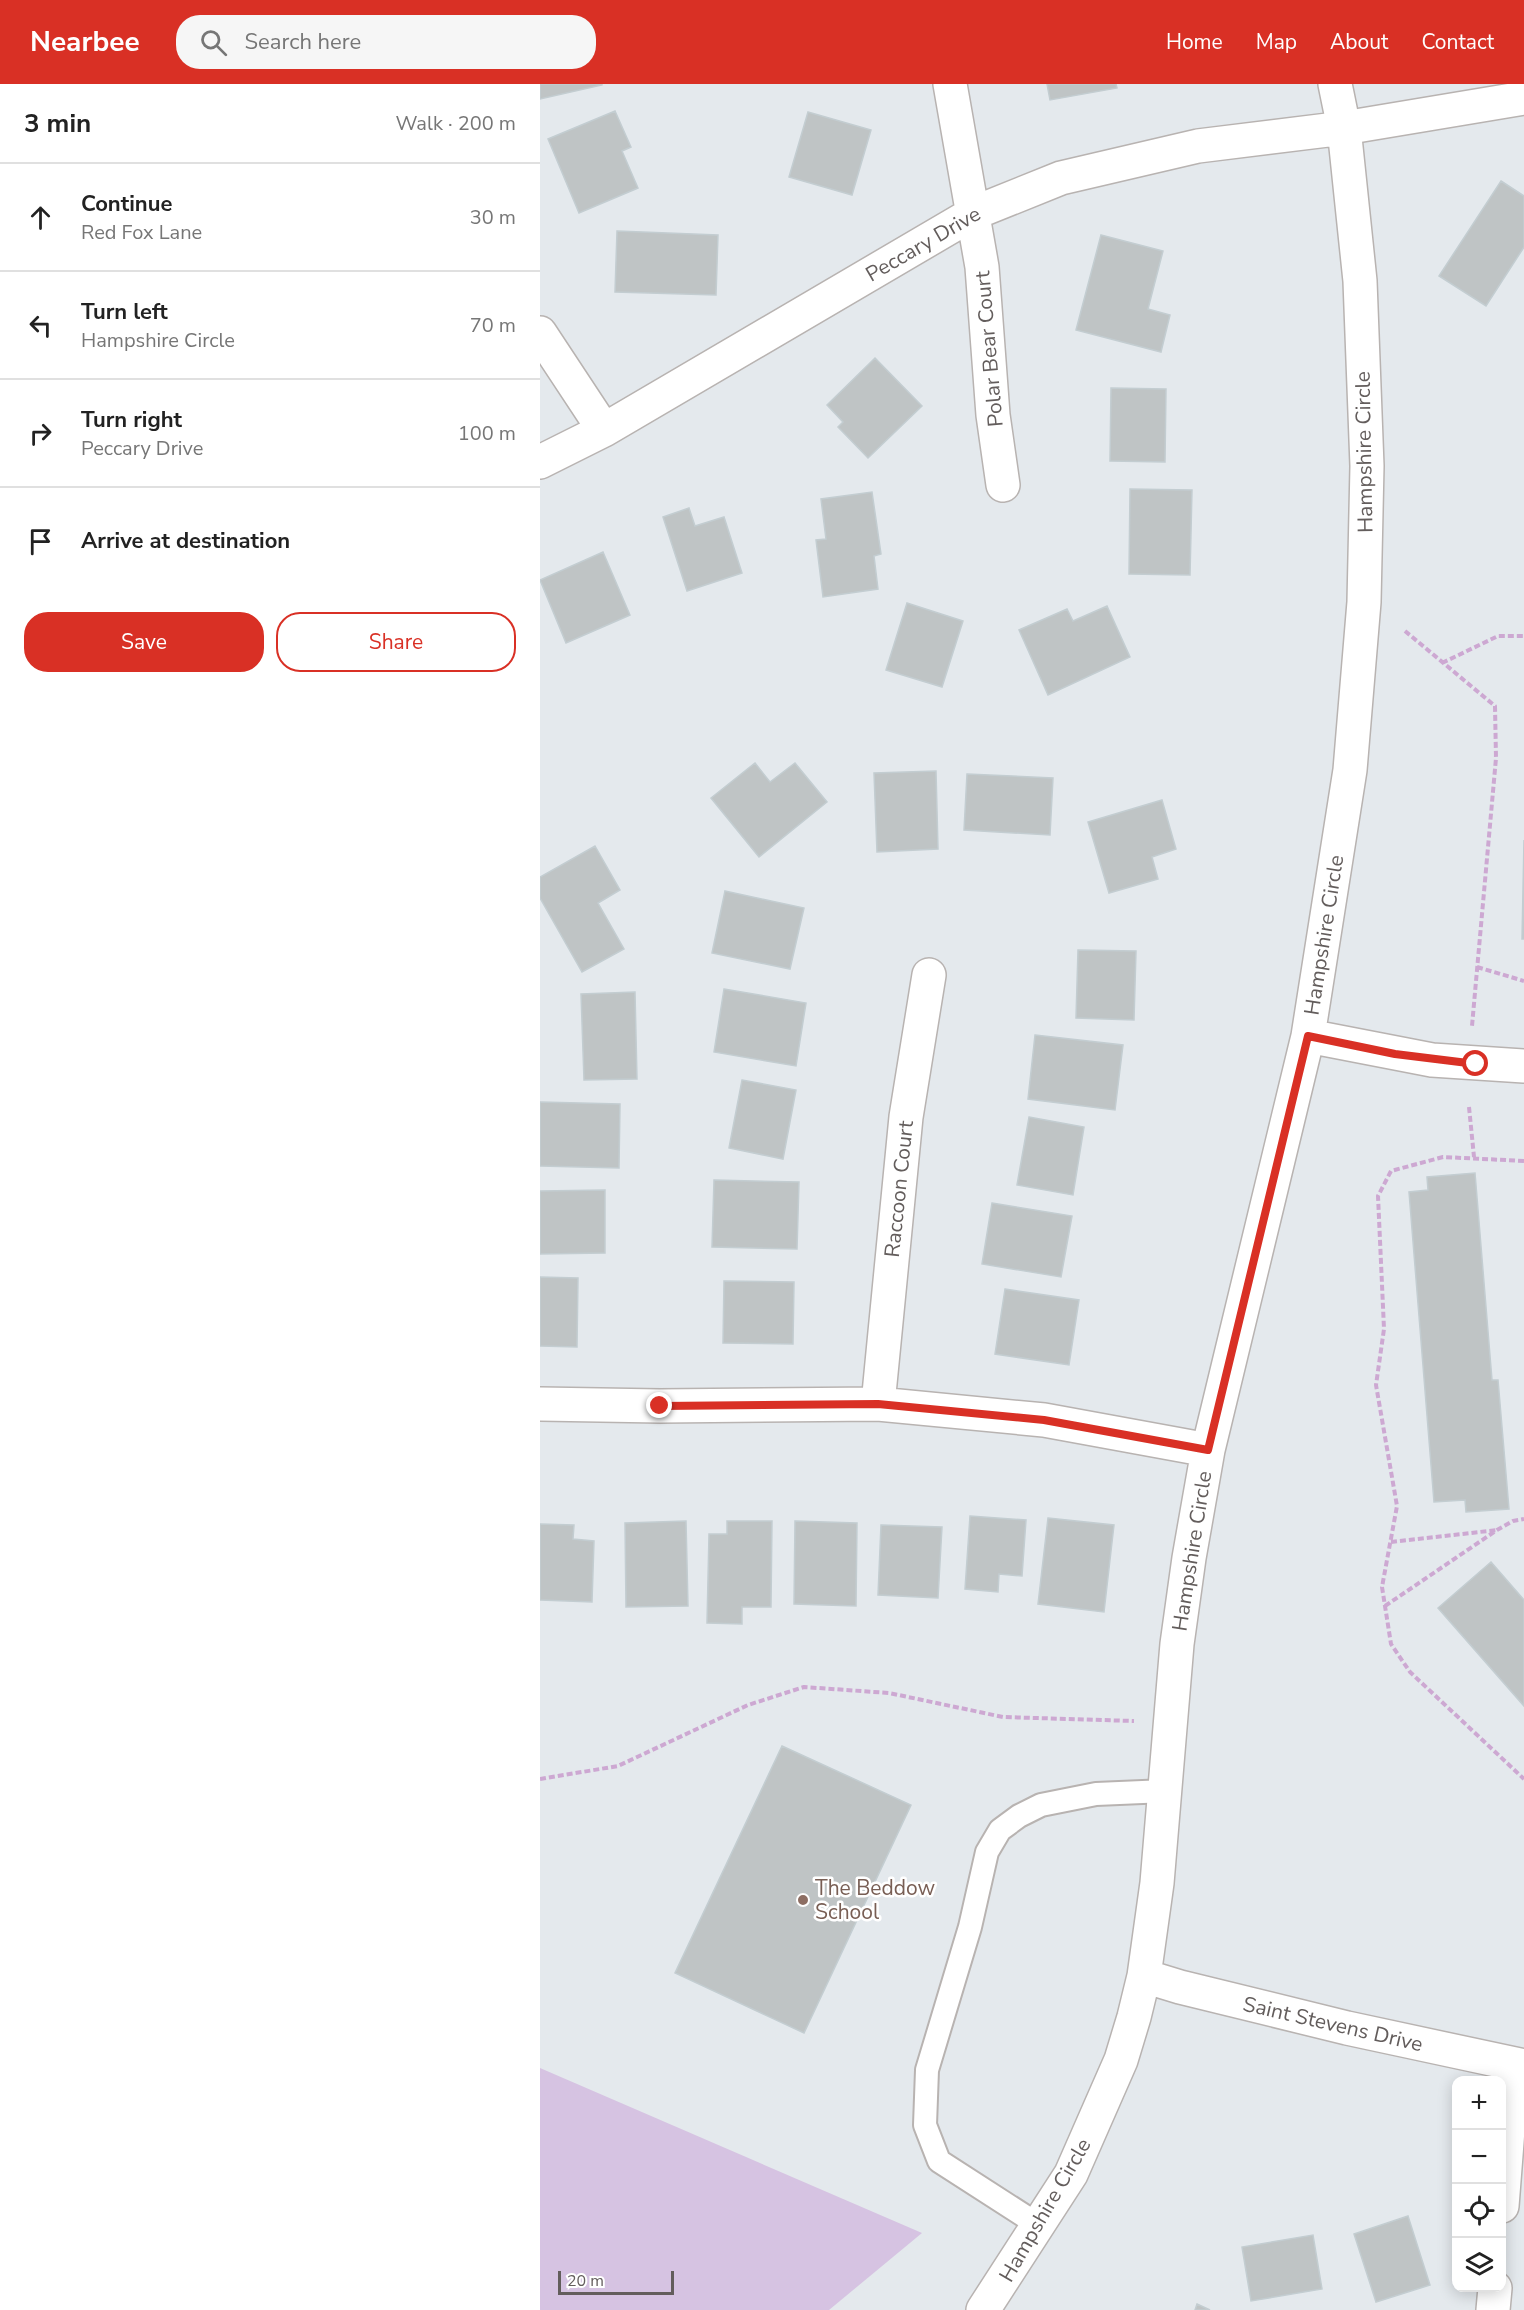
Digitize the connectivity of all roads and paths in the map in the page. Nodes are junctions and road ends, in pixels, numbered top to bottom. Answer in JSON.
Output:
{"nodes":[{"id":1,"x":950,"y":84,"type":"edge"},
{"id":2,"x":1335,"y":84,"type":"edge"},
{"id":3,"x":1524,"y":98,"type":"edge"},
{"id":4,"x":1344,"y":128,"type":"junction"},
{"id":5,"x":974,"y":213,"type":"junction"},
{"id":6,"x":540,"y":333,"type":"edge"},
{"id":7,"x":604,"y":430,"type":"junction"},
{"id":8,"x":540,"y":462,"type":"edge"},
{"id":9,"x":1003,"y":485,"type":"dead end"},
{"id":10,"x":1405,"y":632,"type":"dead end"},
{"id":11,"x":1524,"y":636,"type":"edge"},
{"id":12,"x":1442,"y":663,"type":"junction"},
{"id":13,"x":1477,"y":968,"type":"junction"},
{"id":14,"x":929,"y":975,"type":"dead end"},
{"id":15,"x":1524,"y":981,"type":"edge"},
{"id":16,"x":1472,"y":1031,"type":"dead end"},
{"id":17,"x":1308,"y":1036,"type":"junction"},
{"id":18,"x":1524,"y":1066,"type":"edge"},
{"id":19,"x":1469,"y":1107,"type":"dead end"},
{"id":20,"x":1474,"y":1157,"type":"junction"},
{"id":21,"x":1524,"y":1161,"type":"edge"},
{"id":22,"x":540,"y":1404,"type":"edge"},
{"id":23,"x":878,"y":1404,"type":"junction"},
{"id":24,"x":1208,"y":1450,"type":"junction"},
{"id":25,"x":1524,"y":1519,"type":"edge"},
{"id":26,"x":1497,"y":1530,"type":"junction"},
{"id":27,"x":1390,"y":1542,"type":"junction"},
{"id":28,"x":1385,"y":1606,"type":"junction"},
{"id":29,"x":1171,"y":1721,"type":"junction"},
{"id":30,"x":540,"y":1779,"type":"edge"},
{"id":31,"x":1524,"y":1779,"type":"edge"},
{"id":32,"x":1166,"y":1791,"type":"junction"},
{"id":33,"x":1144,"y":1976,"type":"junction"},
{"id":34,"x":1520,"y":2065,"type":"edge"},
{"id":35,"x":1504,"y":2184,"type":"edge"},
{"id":36,"x":1040,"y":2226,"type":"junction"},
{"id":37,"x":1495,"y":2292,"type":"edge"},
{"id":38,"x":983,"y":2310,"type":"edge"},
{"id":39,"x":1493,"y":2310,"type":"edge"}],
"edges":[{"from":1,"to":5,"type":"street","name":"Polar Bear Court"},
{"from":2,"to":4,"type":"street","name":"Hampshire Circle"},
{"from":3,"to":4,"type":"street","name":"Peccary Drive"},
{"from":4,"to":5,"type":"street","name":"Peccary Drive"},
{"from":4,"to":17,"type":"street","name":"Hampshire Circle"},
{"from":5,"to":7,"type":"street","name":"Peccary Drive"},
{"from":5,"to":9,"type":"street","name":"Polar Bear Court"},
{"from":6,"to":7,"type":"street"},
{"from":7,"to":8,"type":"street","name":"Peccary Drive"},
{"from":10,"to":12,"type":"path"},
{"from":11,"to":12,"type":"path"},
{"from":12,"to":13,"type":"path"},
{"from":13,"to":15,"type":"path"},
{"from":13,"to":16,"type":"path"},
{"from":14,"to":23,"type":"street","name":"Raccoon Court"},
{"from":17,"to":18,"type":"street"},
{"from":17,"to":24,"type":"street","name":"Hampshire Circle"},
{"from":19,"to":20,"type":"path"},
{"from":20,"to":21,"type":"path"},
{"from":20,"to":27,"type":"path"},
{"from":22,"to":23,"type":"street"},
{"from":23,"to":24,"type":"street"},
{"from":24,"to":29,"type":"street","name":"Hampshire Circle"},
{"from":25,"to":26,"type":"path"},
{"from":26,"to":27,"type":"path"},
{"from":26,"to":28,"type":"path"},
{"from":27,"to":28,"type":"path"},
{"from":28,"to":31,"type":"path"},
{"from":29,"to":30,"type":"path"},
{"from":29,"to":32,"type":"street","name":"Hampshire Circle"},
{"from":32,"to":33,"type":"street","name":"Hampshire Circle"},
{"from":32,"to":36,"type":"lane"},
{"from":33,"to":34,"type":"street","name":"Saint Stevens Drive"},
{"from":33,"to":36,"type":"street","name":"Hampshire Circle"},
{"from":34,"to":35,"type":"street"},
{"from":36,"to":38,"type":"street","name":"Hampshire Circle"},
{"from":37,"to":39,"type":"street"}]}
